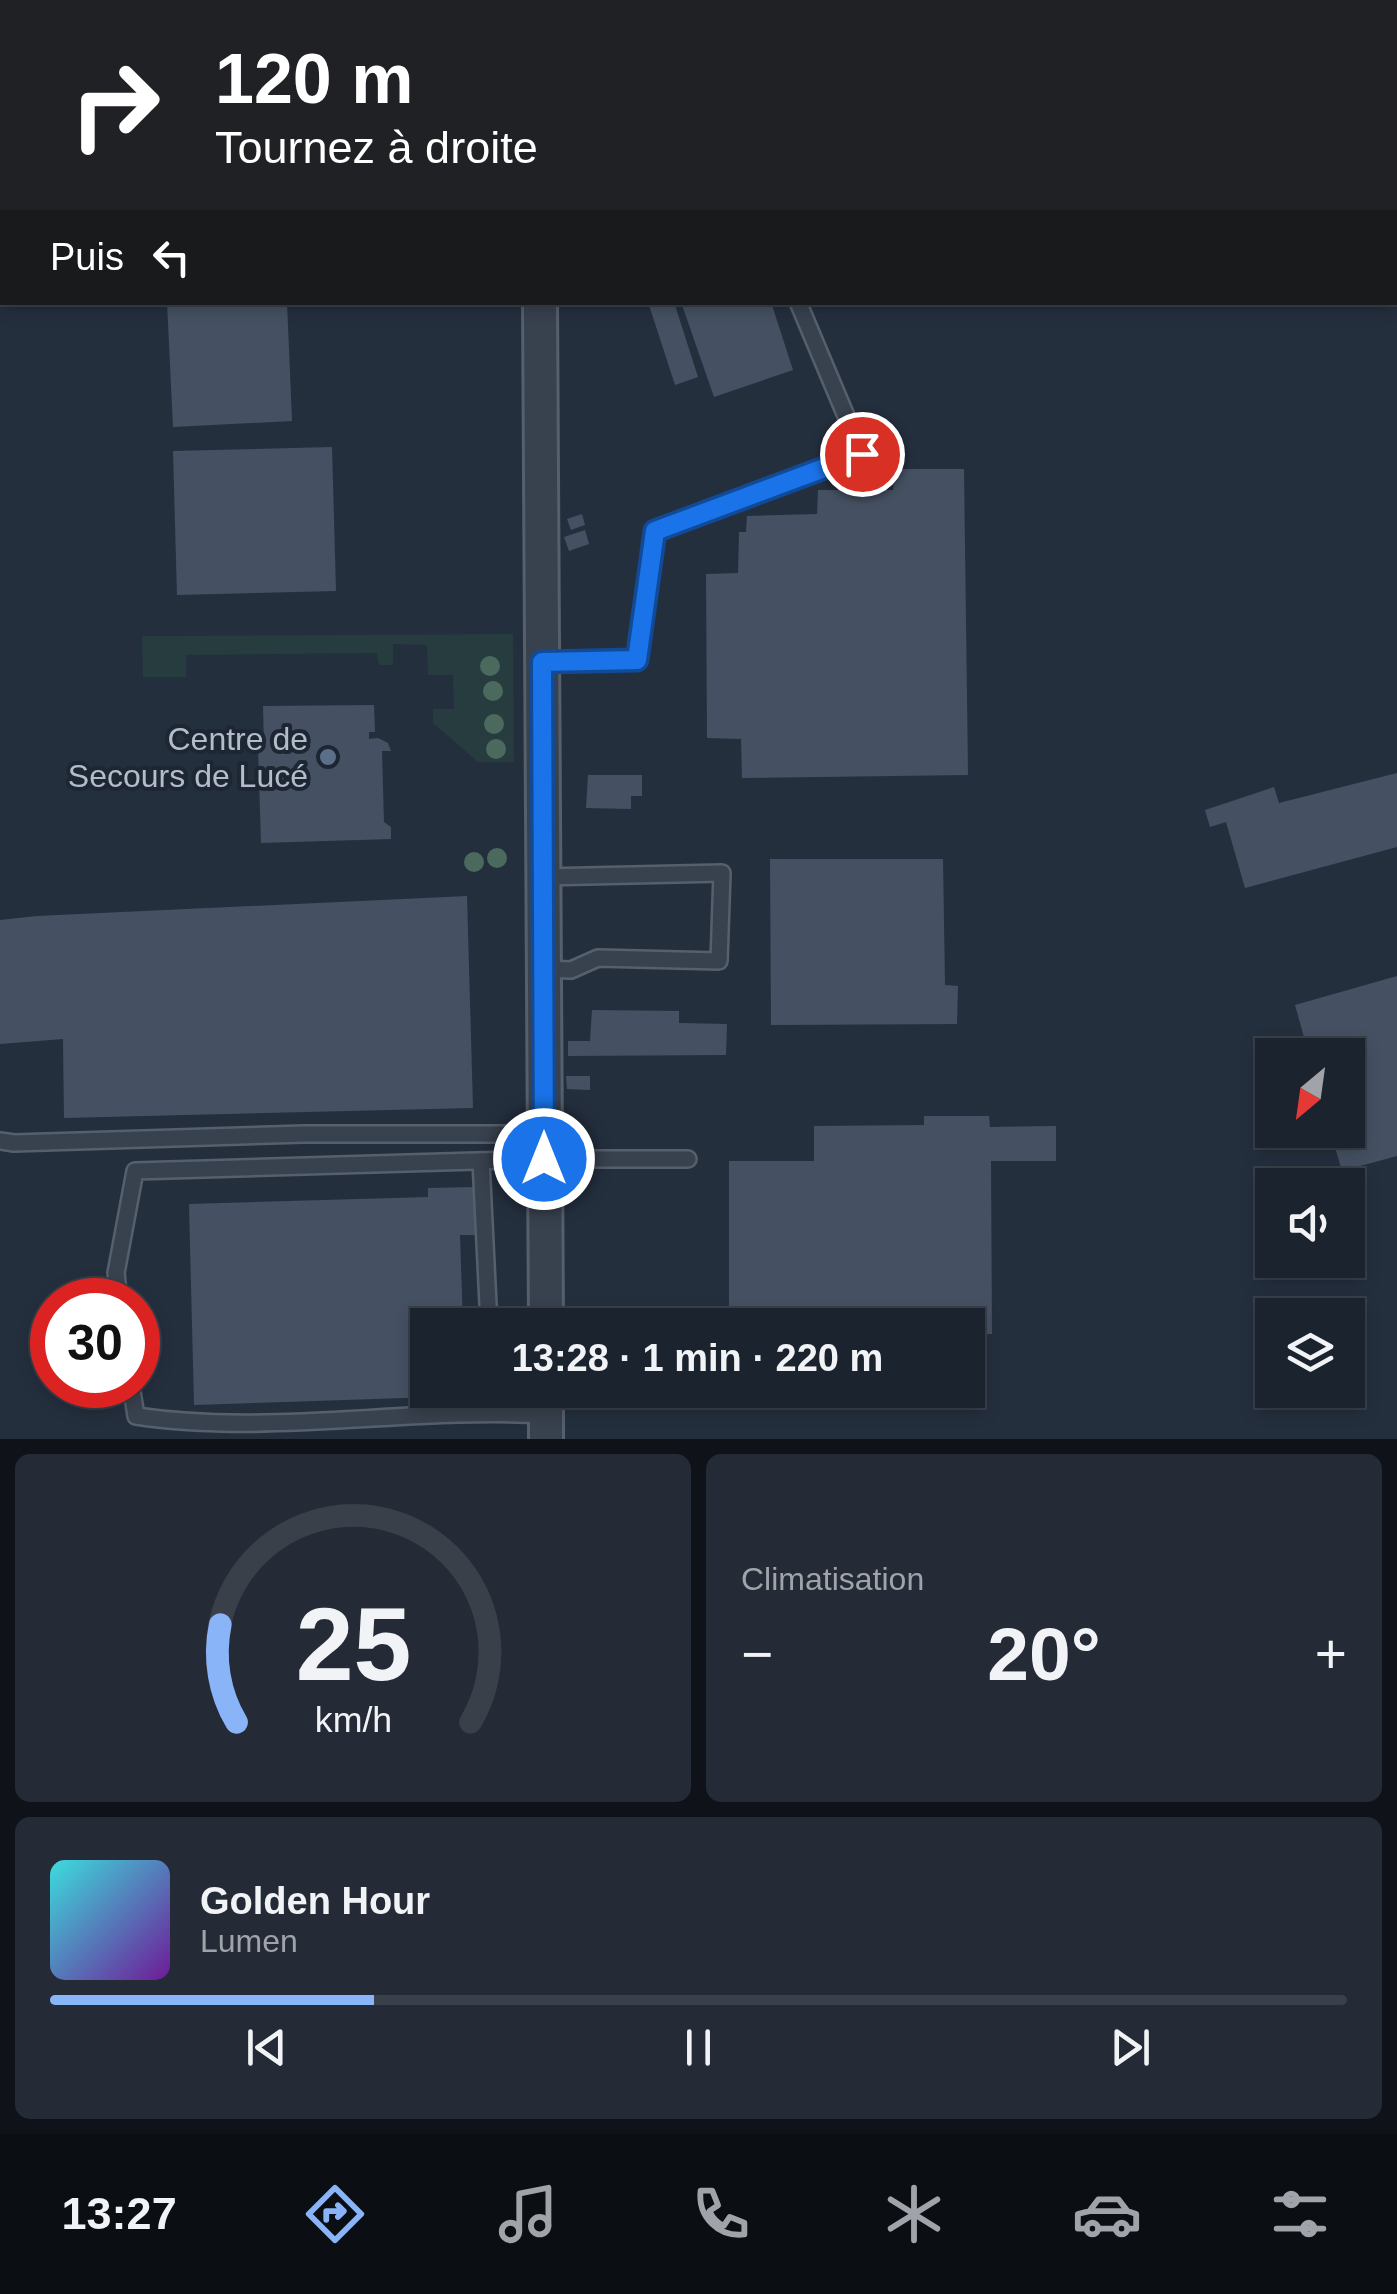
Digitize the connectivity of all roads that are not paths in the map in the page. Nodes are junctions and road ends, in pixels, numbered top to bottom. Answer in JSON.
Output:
{"nodes":[{"id":1,"x":543,"y":305,"type":"edge"},
{"id":2,"x":799,"y":305,"type":"edge"},
{"id":3,"x":542,"y":662,"type":"junction"},
{"id":4,"x":543,"y":877,"type":"junction"},
{"id":5,"x":543,"y":969,"type":"junction"},
{"id":6,"x":0,"y":1140,"type":"edge"},
{"id":7,"x":544,"y":1147,"type":"junction"},
{"id":8,"x":688,"y":1159,"type":"dead end"},
{"id":9,"x":481,"y":1161,"type":"junction"},
{"id":10,"x":117,"y":1278,"type":"edge"},
{"id":11,"x":488,"y":1308,"type":"edge"},
{"id":12,"x":546,"y":1308,"type":"edge"},
{"id":13,"x":135,"y":1408,"type":"edge"},
{"id":14,"x":493,"y":1408,"type":"edge"},
{"id":15,"x":493,"y":1412,"type":"junction"},
{"id":16,"x":546,"y":1415,"type":"edge"}],
"edges":[{"from":1,"to":3,"type":"street"},
{"from":2,"to":3,"type":"lane"},
{"from":3,"to":4,"type":"street"},
{"from":4,"to":5,"type":"street"},
{"from":4,"to":5,"type":"lane"},
{"from":5,"to":7,"type":"street"},
{"from":6,"to":7,"type":"lane"},
{"from":7,"to":8,"type":"lane"},
{"from":7,"to":9,"type":"lane"},
{"from":7,"to":12,"type":"street"},
{"from":9,"to":10,"type":"lane"},
{"from":9,"to":11,"type":"lane"},
{"from":13,"to":15,"type":"lane"},
{"from":14,"to":15,"type":"lane"},
{"from":15,"to":16,"type":"lane"}]}
